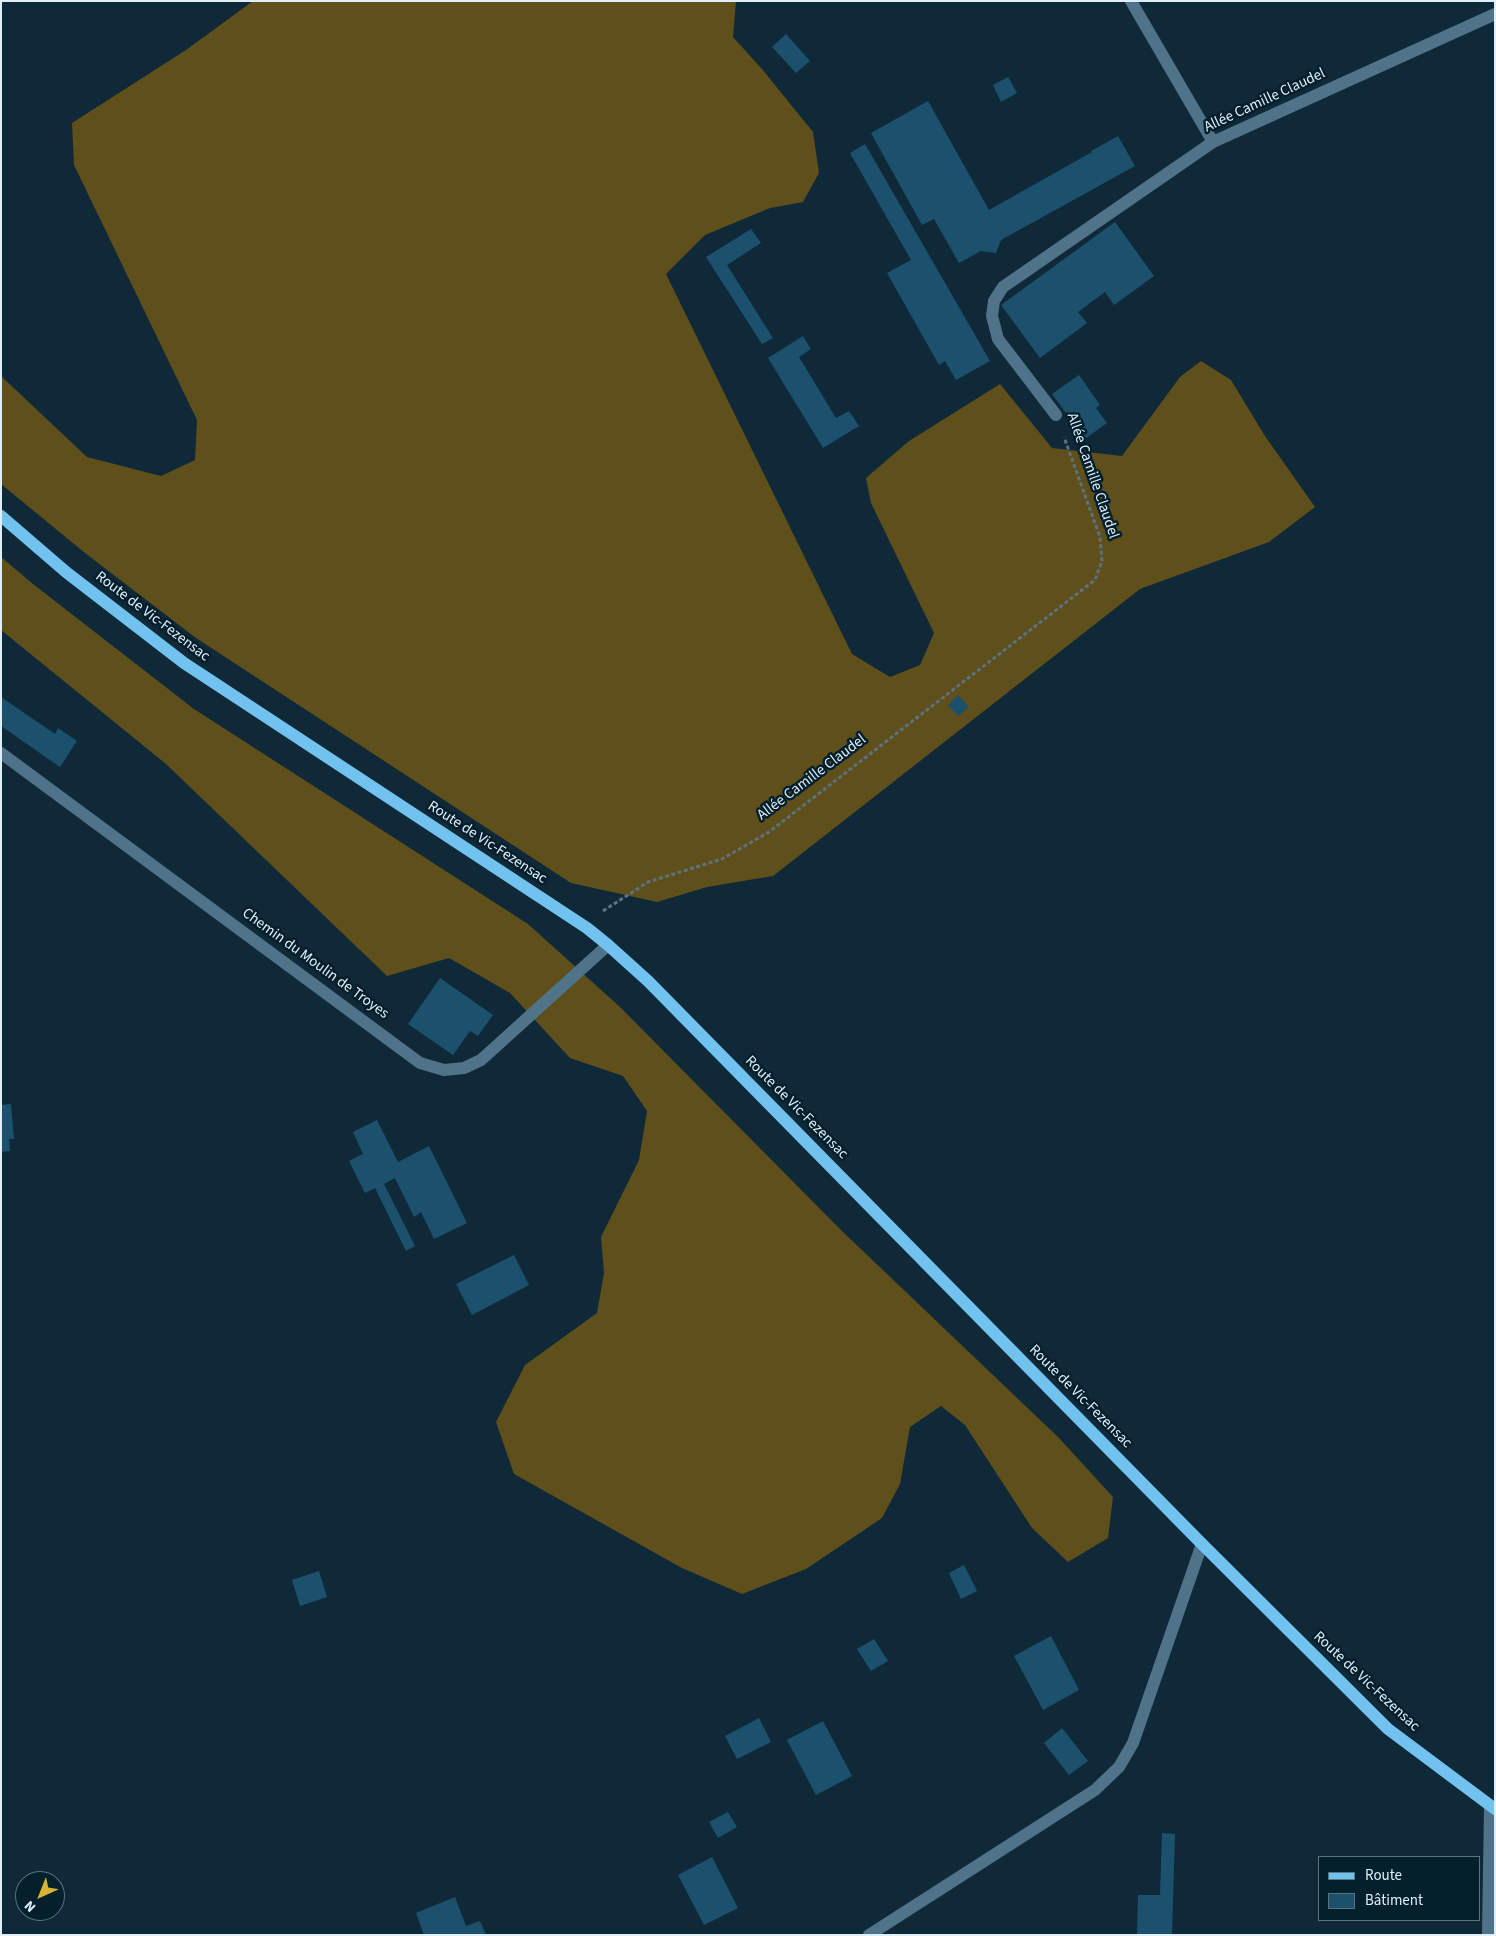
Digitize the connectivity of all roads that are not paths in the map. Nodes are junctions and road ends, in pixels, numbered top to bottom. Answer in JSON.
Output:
{"nodes":[{"id":1,"x":1131,"y":1,"type":"edge"},
{"id":2,"x":1495,"y":14,"type":"edge"},
{"id":3,"x":1213,"y":142,"type":"junction"},
{"id":4,"x":1056,"y":415,"type":"road end"},
{"id":5,"x":1,"y":516,"type":"edge"},
{"id":6,"x":1,"y":753,"type":"edge"},
{"id":7,"x":608,"y":945,"type":"junction"},
{"id":8,"x":1202,"y":1544,"type":"junction"},
{"id":9,"x":1492,"y":1808,"type":"edge"},
{"id":10,"x":868,"y":1935,"type":"edge"},
{"id":11,"x":1488,"y":1935,"type":"edge"}],
"edges":[{"from":1,"to":3,"type":"street"},
{"from":2,"to":3,"type":"street","name":"Allée Camille Claudel"},
{"from":3,"to":4,"type":"street","name":"Allée Camille Claudel"},
{"from":5,"to":7,"type":"main road","name":"Route de Vic-Fezensac"},
{"from":6,"to":7,"type":"street","name":"Chemin du Moulin de Troyes"},
{"from":7,"to":8,"type":"main road","name":"Route de Vic-Fezensac"},
{"from":8,"to":9,"type":"main road","name":"Route de Vic-Fezensac"},
{"from":8,"to":10,"type":"street"},
{"from":9,"to":11,"type":"street"}]}
